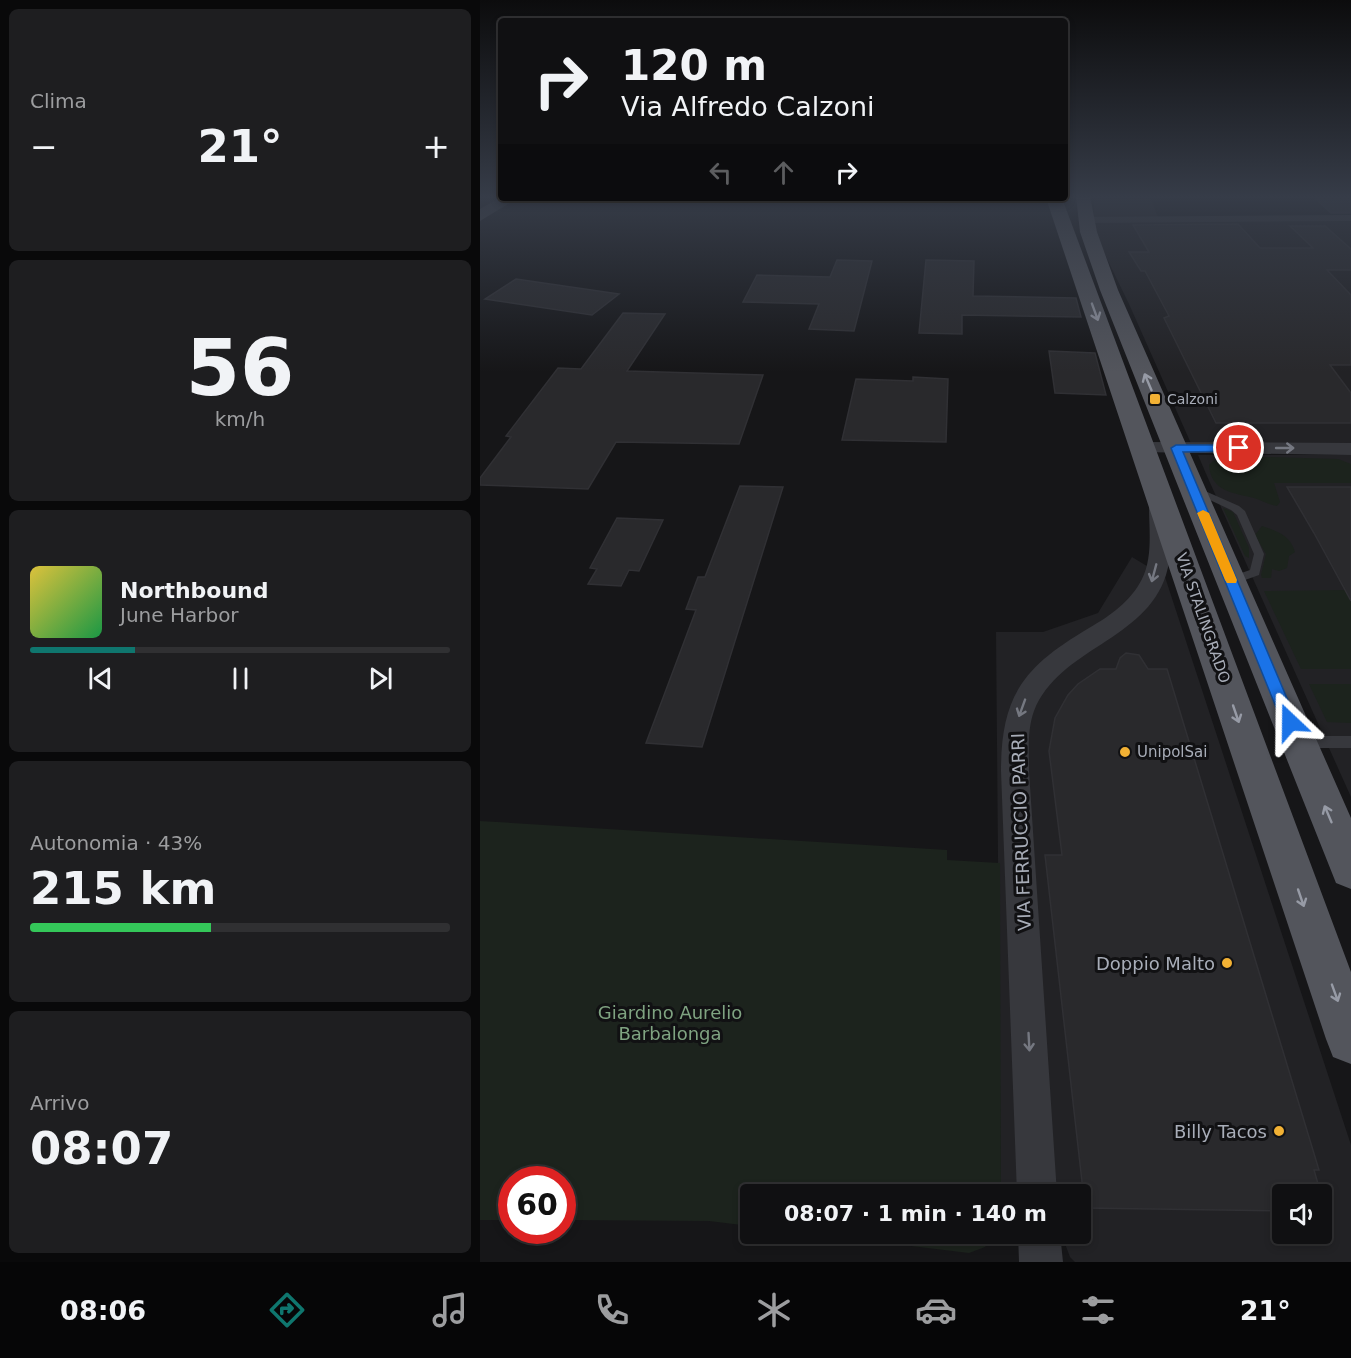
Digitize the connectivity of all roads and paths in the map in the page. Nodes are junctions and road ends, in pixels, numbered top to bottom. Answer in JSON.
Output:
{"nodes":[{"id":1,"x":1073,"y":255,"type":"edge"},
{"id":2,"x":1095,"y":255,"type":"edge"},
{"id":3,"x":1143,"y":448,"type":"junction"},
{"id":4,"x":1176,"y":448,"type":"junction"},
{"id":5,"x":1351,"y":449,"type":"edge"},
{"id":6,"x":1176,"y":492,"type":"junction"},
{"id":7,"x":1298,"y":742,"type":"junction"},
{"id":8,"x":1351,"y":742,"type":"edge"},
{"id":9,"x":1351,"y":868,"type":"edge"},
{"id":10,"x":1351,"y":1039,"type":"edge"},
{"id":11,"x":1036,"y":1184,"type":"edge"},
{"id":12,"x":1040,"y":1244,"type":"edge"},
{"id":13,"x":1041,"y":1262,"type":"edge"}],
"edges":[{"from":1,"to":3,"type":"main road","name":"VIA STALINGRADO","one_way":true},
{"from":4,"to":2,"type":"main road","name":"VIA STALINGRADO","one_way":true},
{"from":3,"to":4,"type":"street"},
{"from":3,"to":6,"type":"main road","name":"VIA STALINGRADO"},
{"from":4,"to":5,"type":"street","one_way":true},
{"from":4,"to":6,"type":"main road","name":"VIA STALINGRADO"},
{"from":6,"to":7,"type":"main road","name":"VIA STALINGRADO"},
{"from":6,"to":10,"type":"main road","name":"VIA STALINGRADO","one_way":true},
{"from":6,"to":11,"type":"street","name":"VIA FERRUCCIO PARRI","one_way":true},
{"from":7,"to":8,"type":"lane"},
{"from":9,"to":7,"type":"main road","name":"VIA STALINGRADO","one_way":true},
{"from":12,"to":13,"type":"street"}]}
